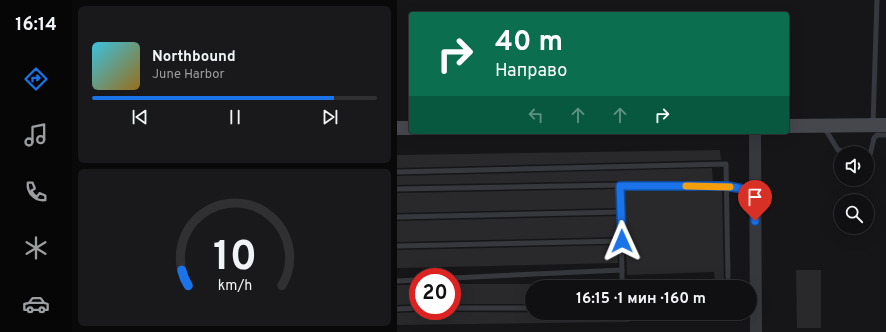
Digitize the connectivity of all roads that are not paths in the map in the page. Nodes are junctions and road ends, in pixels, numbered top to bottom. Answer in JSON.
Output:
{"nodes":[{"id":1,"x":877,"y":0,"type":"edge"},
{"id":2,"x":879,"y":125,"type":"edge"},
{"id":3,"x":789,"y":126,"type":"edge"},
{"id":4,"x":823,"y":126,"type":"junction"},
{"id":5,"x":397,"y":128,"type":"edge"},
{"id":6,"x":409,"y":128,"type":"edge"},
{"id":7,"x":755,"y":134,"type":"edge"},
{"id":8,"x":886,"y":135,"type":"edge"},
{"id":9,"x":836,"y":146,"type":"edge"},
{"id":10,"x":872,"y":146,"type":"edge"},
{"id":11,"x":397,"y":172,"type":"edge"},
{"id":12,"x":620,"y":186,"type":"junction"},
{"id":13,"x":727,"y":186,"type":"junction"},
{"id":14,"x":397,"y":189,"type":"edge"},
{"id":15,"x":754,"y":191,"type":"junction"},
{"id":16,"x":621,"y":212,"type":"junction"},
{"id":17,"x":397,"y":217,"type":"edge"},
{"id":18,"x":622,"y":241,"type":"junction"},
{"id":19,"x":397,"y":246,"type":"edge"},
{"id":20,"x":622,"y":270,"type":"junction"},
{"id":21,"x":728,"y":277,"type":"dead end"},
{"id":22,"x":461,"y":278,"type":"edge"},
{"id":23,"x":409,"y":280,"type":"edge"},
{"id":24,"x":623,"y":280,"type":"edge"},
{"id":25,"x":397,"y":281,"type":"edge"},
{"id":26,"x":409,"y":308,"type":"edge"},
{"id":27,"x":461,"y":308,"type":"edge"},
{"id":28,"x":525,"y":308,"type":"edge"},
{"id":29,"x":397,"y":309,"type":"edge"},
{"id":30,"x":756,"y":332,"type":"edge"}],
"edges":[{"from":1,"to":2,"type":"lane"},
{"from":2,"to":4,"type":"main road"},
{"from":3,"to":4,"type":"main road"},
{"from":4,"to":9,"type":"lane"},
{"from":5,"to":6,"type":"main road"},
{"from":7,"to":15,"type":"street"},
{"from":8,"to":10,"type":"lane"},
{"from":11,"to":13,"type":"lane"},
{"from":12,"to":13,"type":"lane"},
{"from":12,"to":14,"type":"lane"},
{"from":12,"to":16,"type":"lane"},
{"from":13,"to":15,"type":"lane"},
{"from":13,"to":21,"type":"lane"},
{"from":15,"to":30,"type":"street"},
{"from":16,"to":17,"type":"lane"},
{"from":16,"to":18,"type":"lane"},
{"from":18,"to":19,"type":"lane"},
{"from":18,"to":20,"type":"lane"},
{"from":20,"to":22,"type":"lane"},
{"from":20,"to":24,"type":"lane"},
{"from":23,"to":25,"type":"lane"},
{"from":26,"to":29,"type":"lane"},
{"from":27,"to":28,"type":"lane"}]}
